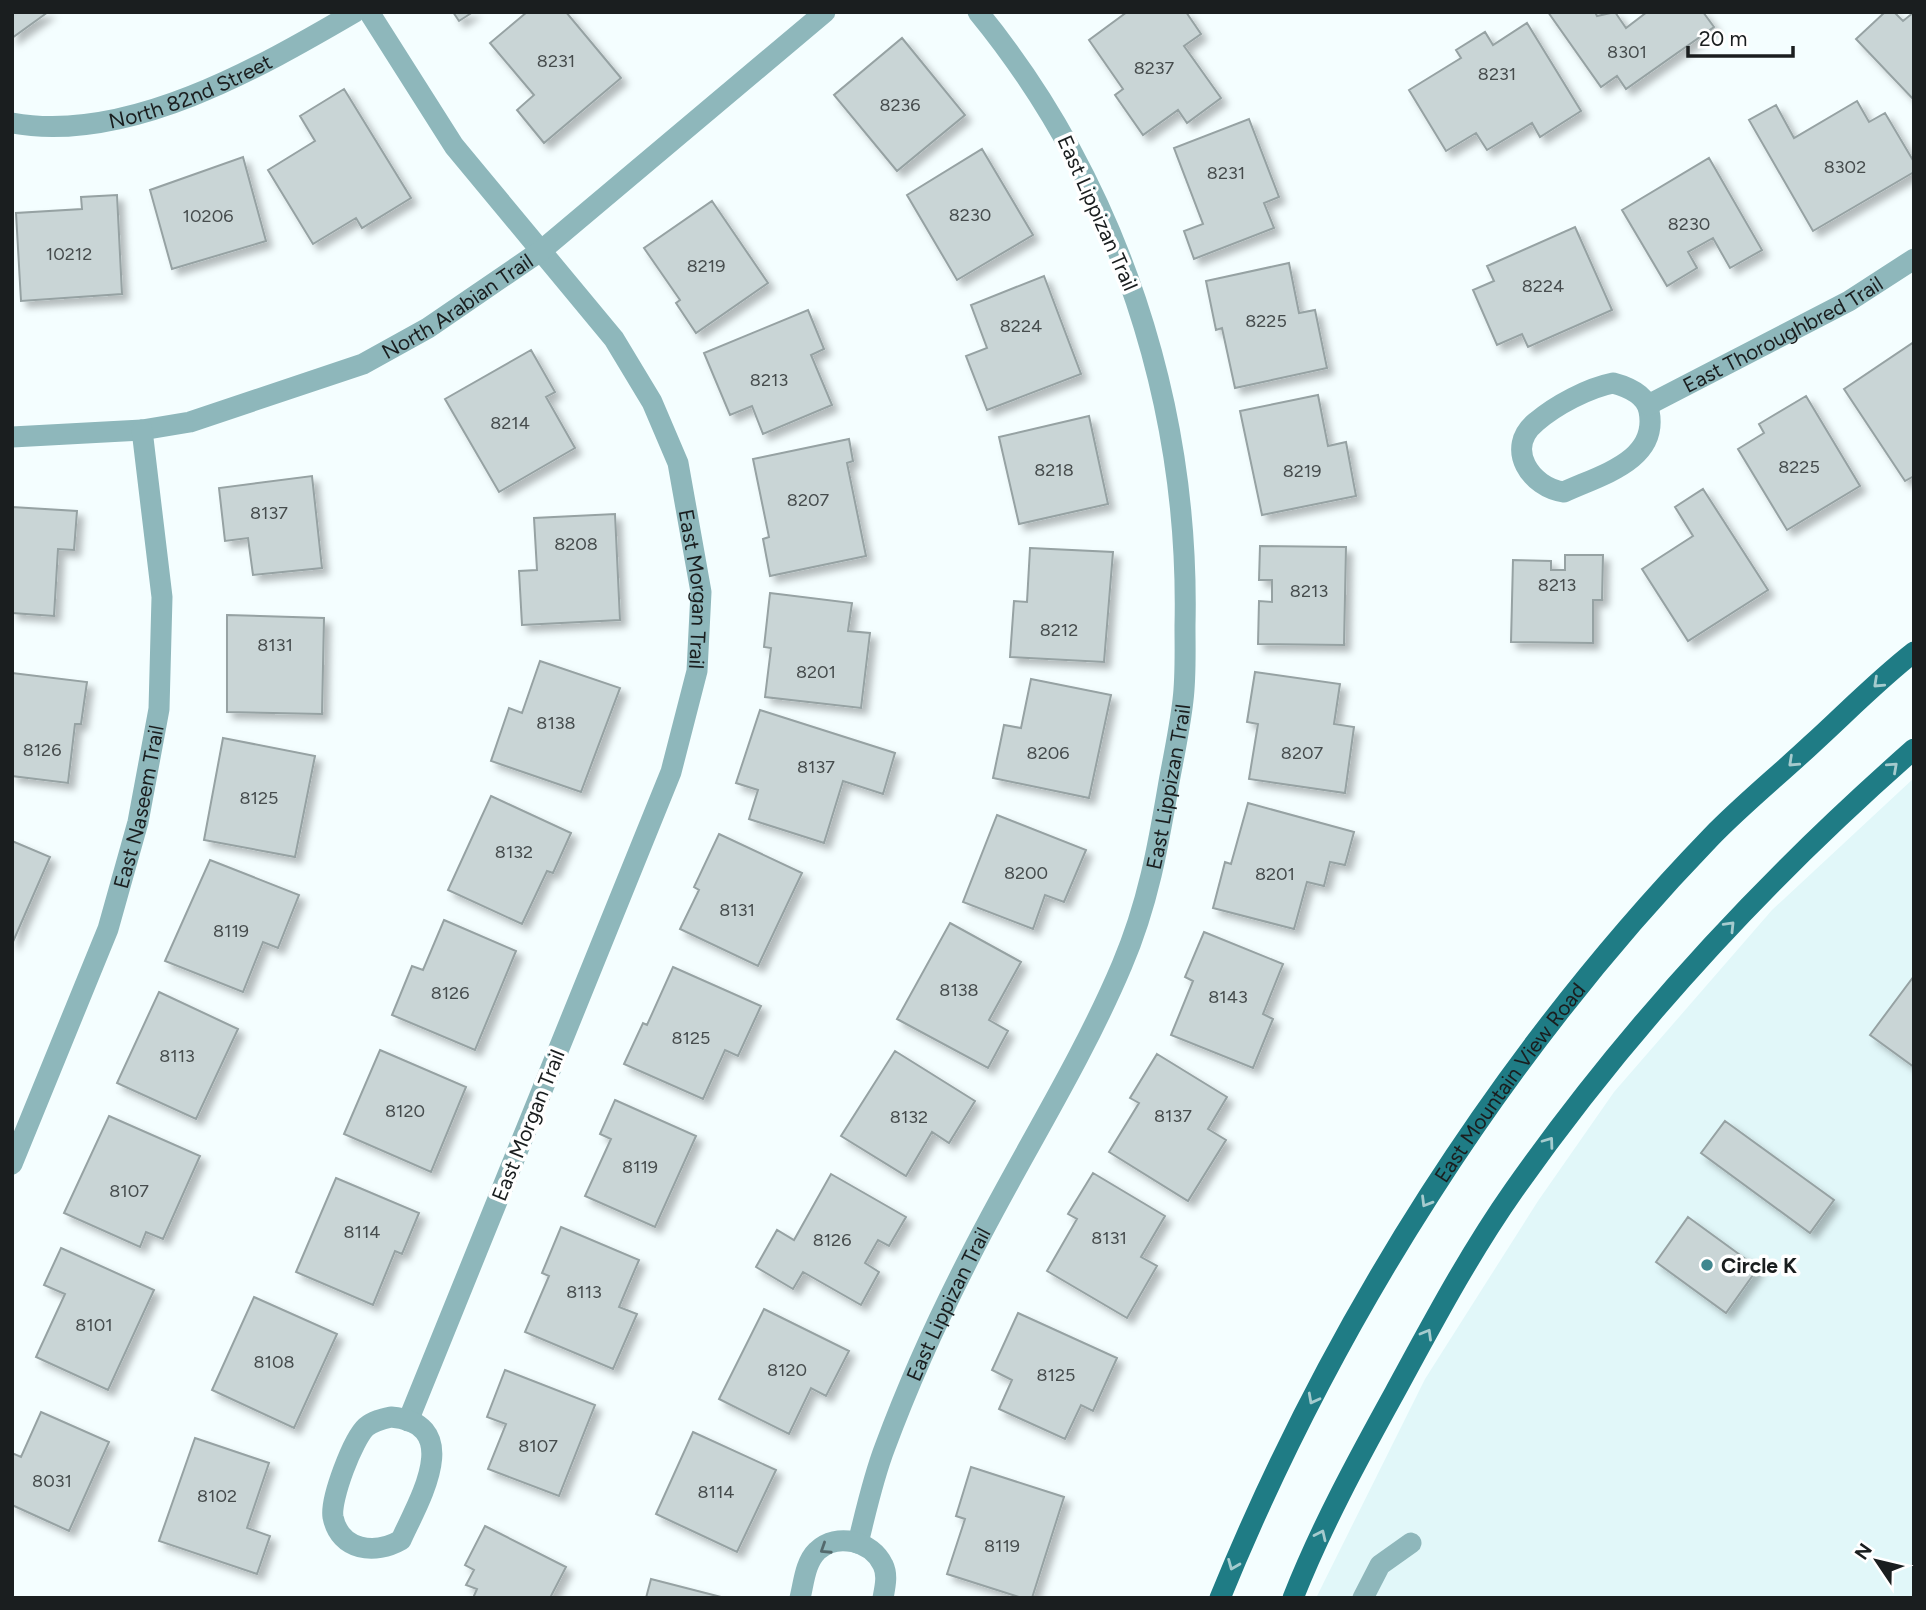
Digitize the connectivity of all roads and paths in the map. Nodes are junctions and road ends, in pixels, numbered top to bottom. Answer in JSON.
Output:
{"nodes":[{"id":1,"x":355,"y":12,"type":"edge"},
{"id":2,"x":369,"y":12,"type":"edge"},
{"id":3,"x":825,"y":12,"type":"edge"},
{"id":4,"x":978,"y":12,"type":"edge"},
{"id":5,"x":12,"y":123,"type":"edge"},
{"id":6,"x":542,"y":250,"type":"junction"},
{"id":7,"x":1914,"y":259,"type":"edge"},
{"id":8,"x":1648,"y":405,"type":"junction"},
{"id":9,"x":142,"y":430,"type":"junction"},
{"id":10,"x":12,"y":437,"type":"edge"},
{"id":11,"x":1914,"y":652,"type":"edge"},
{"id":12,"x":1914,"y":749,"type":"edge"},
{"id":13,"x":12,"y":1164,"type":"edge"},
{"id":14,"x":408,"y":1421,"type":"junction"},
{"id":15,"x":858,"y":1543,"type":"junction"},
{"id":16,"x":1410,"y":1543,"type":"dead end"},
{"id":17,"x":800,"y":1598,"type":"edge"},
{"id":18,"x":883,"y":1598,"type":"edge"},
{"id":19,"x":1220,"y":1598,"type":"edge"},
{"id":20,"x":1293,"y":1598,"type":"edge"},
{"id":21,"x":1363,"y":1598,"type":"edge"}],
"edges":[{"from":1,"to":5,"type":"street","name":"North 82nd Street"},
{"from":2,"to":6,"type":"street","name":"East Morgan Trail"},
{"from":3,"to":6,"type":"street","name":"North Arabian Trail"},
{"from":4,"to":15,"type":"street","name":"East Lippizan Trail"},
{"from":6,"to":9,"type":"street","name":"North Arabian Trail"},
{"from":6,"to":14,"type":"street","name":"East Morgan Trail"},
{"from":7,"to":8,"type":"street","name":"East Thoroughbred Trail"},
{"from":8,"to":8,"type":"street"},
{"from":9,"to":10,"type":"street","name":"North Arabian Trail"},
{"from":9,"to":13,"type":"street","name":"East Naseem Trail"},
{"from":11,"to":19,"type":"main road","name":"East Mountain View Road","one_way":true},
{"from":20,"to":12,"type":"main road","one_way":true},
{"from":14,"to":14,"type":"street"},
{"from":15,"to":17,"type":"street","one_way":true},
{"from":15,"to":18,"type":"street"},
{"from":16,"to":21,"type":"street"}]}
